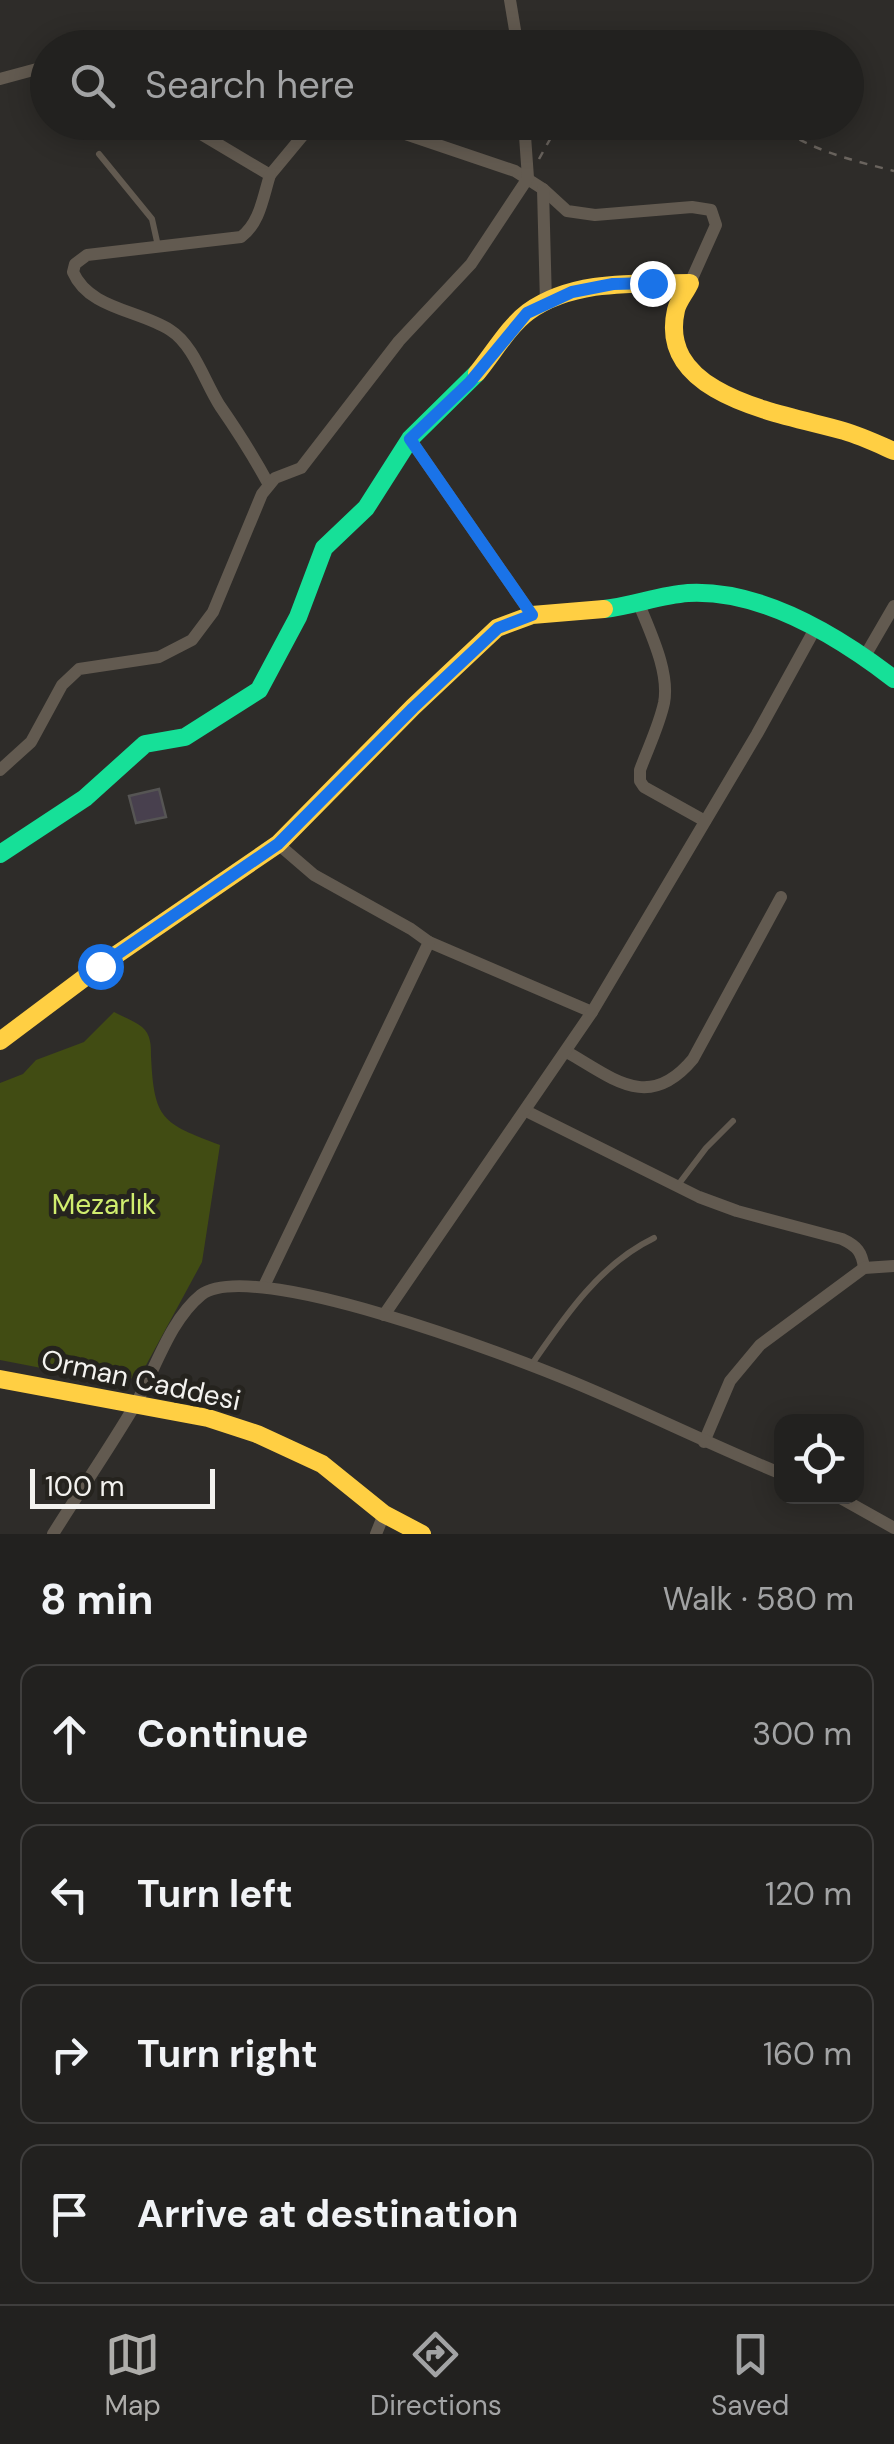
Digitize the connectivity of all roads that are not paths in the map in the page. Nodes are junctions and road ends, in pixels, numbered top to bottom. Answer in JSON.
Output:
{"nodes":[{"id":1,"x":510,"y":0,"type":"edge"},
{"id":2,"x":515,"y":30,"type":"edge"},
{"id":3,"x":30,"y":71,"type":"edge"},
{"id":4,"x":0,"y":79,"type":"edge"},
{"id":5,"x":211,"y":140,"type":"edge"},
{"id":6,"x":299,"y":140,"type":"edge"},
{"id":7,"x":421,"y":140,"type":"edge"},
{"id":8,"x":525,"y":140,"type":"edge"},
{"id":9,"x":98,"y":154,"type":"dead end"},
{"id":10,"x":270,"y":175,"type":"junction"},
{"id":11,"x":528,"y":178,"type":"junction"},
{"id":12,"x":542,"y":189,"type":"junction"},
{"id":13,"x":158,"y":248,"type":"junction"},
{"id":14,"x":690,"y":283,"type":"junction"},
{"id":15,"x":546,"y":302,"type":"junction"},
{"id":16,"x":410,"y":439,"type":"junction"},
{"id":17,"x":894,"y":451,"type":"edge"},
{"id":18,"x":269,"y":484,"type":"junction"},
{"id":19,"x":639,"y":604,"type":"junction"},
{"id":20,"x":894,"y":606,"type":"edge"},
{"id":21,"x":532,"y":615,"type":"junction"},
{"id":22,"x":816,"y":627,"type":"junction"},
{"id":23,"x":865,"y":656,"type":"junction"},
{"id":24,"x":894,"y":678,"type":"edge"},
{"id":25,"x":0,"y":770,"type":"edge"},
{"id":26,"x":705,"y":822,"type":"junction"},
{"id":27,"x":278,"y":844,"type":"junction"},
{"id":28,"x":0,"y":854,"type":"edge"},
{"id":29,"x":781,"y":897,"type":"dead end"},
{"id":30,"x":429,"y":942,"type":"junction"},
{"id":31,"x":592,"y":1012,"type":"junction"},
{"id":32,"x":0,"y":1040,"type":"edge"},
{"id":33,"x":567,"y":1052,"type":"junction"},
{"id":34,"x":526,"y":1111,"type":"junction"},
{"id":35,"x":733,"y":1121,"type":"dead end"},
{"id":36,"x":678,"y":1186,"type":"junction"},
{"id":37,"x":654,"y":1238,"type":"dead end"},
{"id":38,"x":894,"y":1266,"type":"edge"},
{"id":39,"x":864,"y":1268,"type":"junction"},
{"id":40,"x":264,"y":1286,"type":"junction"},
{"id":41,"x":384,"y":1315,"type":"junction"},
{"id":42,"x":531,"y":1365,"type":"junction"},
{"id":43,"x":0,"y":1379,"type":"edge"},
{"id":44,"x":136,"y":1404,"type":"junction"},
{"id":45,"x":704,"y":1442,"type":"junction"},
{"id":46,"x":774,"y":1471,"type":"edge"},
{"id":47,"x":850,"y":1504,"type":"edge"},
{"id":48,"x":384,"y":1514,"type":"junction"},
{"id":49,"x":894,"y":1528,"type":"edge"},
{"id":50,"x":53,"y":1534,"type":"edge"},
{"id":51,"x":376,"y":1534,"type":"edge"},
{"id":52,"x":422,"y":1534,"type":"edge"}],
"edges":[{"from":1,"to":2,"type":"street"},
{"from":3,"to":4,"type":"street"},
{"from":5,"to":10,"type":"street"},
{"from":6,"to":10,"type":"street"},
{"from":7,"to":11,"type":"street"},
{"from":8,"to":11,"type":"street"},
{"from":9,"to":13,"type":"lane"},
{"from":10,"to":13,"type":"street"},
{"from":11,"to":12,"type":"street"},
{"from":11,"to":18,"type":"street"},
{"from":12,"to":14,"type":"street"},
{"from":12,"to":15,"type":"street"},
{"from":13,"to":18,"type":"street"},
{"from":14,"to":15,"type":"street"},
{"from":14,"to":17,"type":"street"},
{"from":15,"to":16,"type":"street"},
{"from":16,"to":21,"type":"street"},
{"from":16,"to":28,"type":"street"},
{"from":18,"to":25,"type":"street"},
{"from":19,"to":21,"type":"street"},
{"from":19,"to":22,"type":"street"},
{"from":19,"to":26,"type":"street"},
{"from":20,"to":23,"type":"street"},
{"from":21,"to":27,"type":"street"},
{"from":22,"to":23,"type":"street"},
{"from":22,"to":26,"type":"street"},
{"from":23,"to":24,"type":"street"},
{"from":26,"to":31,"type":"street"},
{"from":27,"to":30,"type":"street"},
{"from":27,"to":32,"type":"street"},
{"from":29,"to":33,"type":"street"},
{"from":30,"to":31,"type":"street"},
{"from":30,"to":40,"type":"street"},
{"from":31,"to":33,"type":"street"},
{"from":33,"to":34,"type":"street"},
{"from":34,"to":36,"type":"street"},
{"from":34,"to":41,"type":"street"},
{"from":35,"to":36,"type":"lane"},
{"from":36,"to":39,"type":"street"},
{"from":37,"to":42,"type":"lane"},
{"from":38,"to":39,"type":"street"},
{"from":39,"to":45,"type":"street"},
{"from":40,"to":41,"type":"street"},
{"from":40,"to":44,"type":"street"},
{"from":41,"to":42,"type":"street"},
{"from":42,"to":45,"type":"street"},
{"from":43,"to":44,"type":"street","name":"Orman Caddesi"},
{"from":44,"to":48,"type":"street","name":"Orman Caddesi"},
{"from":44,"to":50,"type":"street"},
{"from":45,"to":46,"type":"street"},
{"from":47,"to":49,"type":"street"},
{"from":48,"to":51,"type":"street"},
{"from":48,"to":52,"type":"street","name":"Orman Caddesi"}]}
